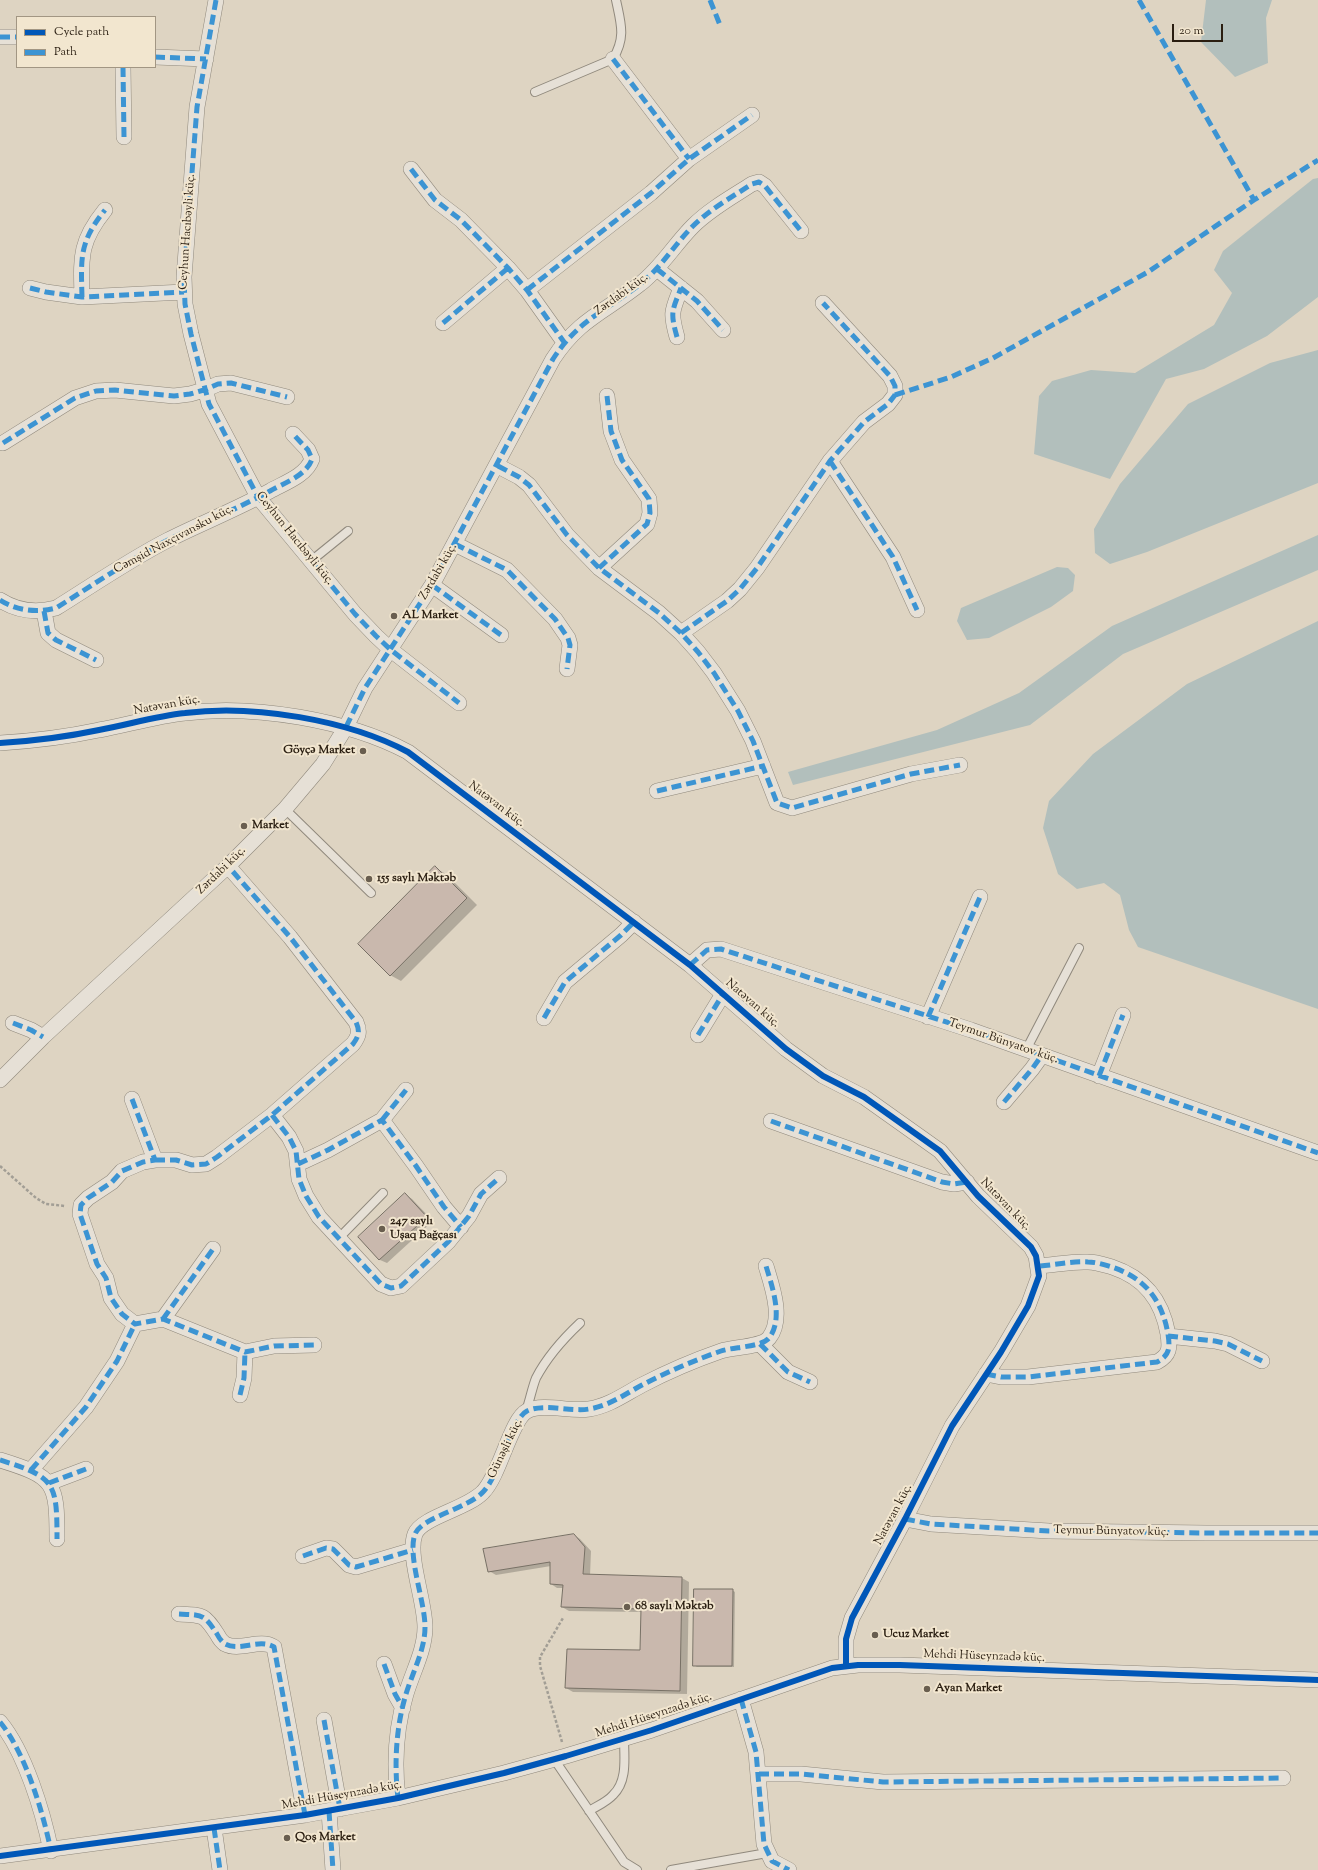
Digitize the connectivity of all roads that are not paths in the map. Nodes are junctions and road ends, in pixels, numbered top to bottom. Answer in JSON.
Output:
{"nodes":[{"id":1,"x":216,"y":0,"type":"edge"},
{"id":2,"x":616,"y":0,"type":"edge"},
{"id":3,"x":0,"y":37,"type":"edge"},
{"id":4,"x":16,"y":37,"type":"edge"},
{"id":5,"x":156,"y":57,"type":"edge"},
{"id":6,"x":206,"y":59,"type":"junction"},
{"id":7,"x":613,"y":59,"type":"junction"},
{"id":8,"x":123,"y":68,"type":"edge"},
{"id":9,"x":535,"y":92,"type":"dead end"},
{"id":10,"x":752,"y":115,"type":"dead end"},
{"id":11,"x":124,"y":137,"type":"dead end"},
{"id":12,"x":689,"y":159,"type":"junction"},
{"id":13,"x":411,"y":169,"type":"dead end"},
{"id":14,"x":105,"y":210,"type":"dead end"},
{"id":15,"x":801,"y":231,"type":"dead end"},
{"id":16,"x":508,"y":268,"type":"junction"},
{"id":17,"x":657,"y":270,"type":"junction"},
{"id":18,"x":30,"y":288,"type":"dead end"},
{"id":19,"x":681,"y":288,"type":"junction"},
{"id":20,"x":527,"y":290,"type":"junction"},
{"id":21,"x":184,"y":292,"type":"junction"},
{"id":22,"x":82,"y":297,"type":"junction"},
{"id":23,"x":823,"y":303,"type":"dead end"},
{"id":24,"x":443,"y":324,"type":"dead end"},
{"id":25,"x":723,"y":330,"type":"dead end"},
{"id":26,"x":677,"y":337,"type":"dead end"},
{"id":27,"x":564,"y":342,"type":"junction"},
{"id":28,"x":204,"y":390,"type":"junction"},
{"id":29,"x":607,"y":396,"type":"dead end"},
{"id":30,"x":287,"y":397,"type":"dead end"},
{"id":31,"x":293,"y":434,"type":"dead end"},
{"id":32,"x":3,"y":443,"type":"dead end"},
{"id":33,"x":830,"y":461,"type":"junction"},
{"id":34,"x":498,"y":466,"type":"junction"},
{"id":35,"x":258,"y":498,"type":"junction"},
{"id":36,"x":348,"y":531,"type":"dead end"},
{"id":37,"x":455,"y":544,"type":"junction"},
{"id":38,"x":311,"y":561,"type":"junction"},
{"id":39,"x":599,"y":568,"type":"junction"},
{"id":40,"x":432,"y":585,"type":"junction"},
{"id":41,"x":0,"y":600,"type":"edge"},
{"id":42,"x":917,"y":610,"type":"dead end"},
{"id":43,"x":44,"y":611,"type":"junction"},
{"id":44,"x":681,"y":633,"type":"junction"},
{"id":45,"x":501,"y":635,"type":"dead end"},
{"id":46,"x":391,"y":650,"type":"junction"},
{"id":47,"x":96,"y":660,"type":"dead end"},
{"id":48,"x":567,"y":669,"type":"dead end"},
{"id":49,"x":459,"y":703,"type":"dead end"},
{"id":50,"x":346,"y":727,"type":"junction"},
{"id":51,"x":0,"y":743,"type":"edge"},
{"id":52,"x":960,"y":765,"type":"dead end"},
{"id":53,"x":763,"y":766,"type":"junction"},
{"id":54,"x":656,"y":791,"type":"dead end"},
{"id":55,"x":285,"y":809,"type":"junction"},
{"id":56,"x":228,"y":866,"type":"junction"},
{"id":57,"x":371,"y":892,"type":"dead end"},
{"id":58,"x":980,"y":898,"type":"dead end"},
{"id":59,"x":634,"y":922,"type":"junction"},
{"id":60,"x":1079,"y":948,"type":"dead end"},
{"id":61,"x":690,"y":965,"type":"junction"},
{"id":62,"x":724,"y":994,"type":"junction"},
{"id":63,"x":1123,"y":1016,"type":"dead end"},
{"id":64,"x":928,"y":1017,"type":"junction"},
{"id":65,"x":544,"y":1018,"type":"dead end"},
{"id":66,"x":13,"y":1023,"type":"dead end"},
{"id":67,"x":698,"y":1035,"type":"dead end"},
{"id":68,"x":43,"y":1037,"type":"junction"},
{"id":69,"x":1026,"y":1050,"type":"junction"},
{"id":70,"x":1042,"y":1055,"type":"junction"},
{"id":71,"x":1099,"y":1076,"type":"junction"},
{"id":72,"x":0,"y":1080,"type":"edge"},
{"id":73,"x":406,"y":1090,"type":"dead end"},
{"id":74,"x":132,"y":1100,"type":"dead end"},
{"id":75,"x":1004,"y":1102,"type":"dead end"},
{"id":76,"x":272,"y":1115,"type":"junction"},
{"id":77,"x":382,"y":1120,"type":"junction"},
{"id":78,"x":771,"y":1121,"type":"dead end"},
{"id":79,"x":1318,"y":1153,"type":"edge"},
{"id":80,"x":155,"y":1160,"type":"junction"},
{"id":81,"x":298,"y":1164,"type":"junction"},
{"id":82,"x":500,"y":1178,"type":"dead end"},
{"id":83,"x":967,"y":1182,"type":"junction"},
{"id":84,"x":383,"y":1193,"type":"dead end"},
{"id":85,"x":461,"y":1227,"type":"junction"},
{"id":86,"x":338,"y":1239,"type":"junction"},
{"id":87,"x":213,"y":1250,"type":"dead end"},
{"id":88,"x":766,"y":1266,"type":"dead end"},
{"id":89,"x":1039,"y":1266,"type":"junction"},
{"id":90,"x":163,"y":1319,"type":"junction"},
{"id":91,"x":580,"y":1322,"type":"dead end"},
{"id":92,"x":135,"y":1324,"type":"junction"},
{"id":93,"x":1168,"y":1336,"type":"junction"},
{"id":94,"x":760,"y":1344,"type":"junction"},
{"id":95,"x":314,"y":1345,"type":"dead end"},
{"id":96,"x":245,"y":1352,"type":"junction"},
{"id":97,"x":1262,"y":1361,"type":"dead end"},
{"id":98,"x":986,"y":1374,"type":"junction"},
{"id":99,"x":810,"y":1382,"type":"dead end"},
{"id":100,"x":240,"y":1395,"type":"dead end"},
{"id":101,"x":526,"y":1411,"type":"junction"},
{"id":102,"x":0,"y":1460,"type":"edge"},
{"id":103,"x":86,"y":1469,"type":"dead end"},
{"id":104,"x":31,"y":1470,"type":"junction"},
{"id":105,"x":49,"y":1483,"type":"junction"},
{"id":106,"x":905,"y":1519,"type":"junction"},
{"id":107,"x":1318,"y":1533,"type":"edge"},
{"id":108,"x":57,"y":1539,"type":"dead end"},
{"id":109,"x":412,"y":1550,"type":"junction"},
{"id":110,"x":303,"y":1556,"type":"dead end"},
{"id":111,"x":179,"y":1614,"type":"dead end"},
{"id":112,"x":384,"y":1664,"type":"dead end"},
{"id":113,"x":846,"y":1666,"type":"junction"},
{"id":114,"x":1318,"y":1680,"type":"edge"},
{"id":115,"x":741,"y":1699,"type":"junction"},
{"id":116,"x":403,"y":1708,"type":"junction"},
{"id":117,"x":324,"y":1720,"type":"dead end"},
{"id":118,"x":0,"y":1722,"type":"edge"},
{"id":119,"x":624,"y":1738,"type":"junction"},
{"id":120,"x":560,"y":1758,"type":"junction"},
{"id":121,"x":759,"y":1774,"type":"junction"},
{"id":122,"x":1283,"y":1778,"type":"dead end"},
{"id":123,"x":398,"y":1798,"type":"junction"},
{"id":124,"x":335,"y":1810,"type":"junction"},
{"id":125,"x":589,"y":1811,"type":"junction"},
{"id":126,"x":305,"y":1815,"type":"junction"},
{"id":127,"x":214,"y":1828,"type":"junction"},
{"id":128,"x":51,"y":1850,"type":"junction"},
{"id":129,"x":767,"y":1853,"type":"junction"},
{"id":130,"x":0,"y":1856,"type":"edge"},
{"id":131,"x":220,"y":1870,"type":"edge"},
{"id":132,"x":333,"y":1870,"type":"edge"},
{"id":133,"x":637,"y":1870,"type":"edge"},
{"id":134,"x":671,"y":1870,"type":"edge"},
{"id":135,"x":789,"y":1870,"type":"edge"}],
"edges":[{"from":1,"to":6,"type":"street","name":"Ceyhun Hacıbəyli küç."},
{"from":2,"to":7,"type":"lane"},
{"from":3,"to":4,"type":"street"},
{"from":5,"to":6,"type":"street"},
{"from":6,"to":21,"type":"street","name":"Ceyhun Hacıbəyli küç."},
{"from":7,"to":9,"type":"lane"},
{"from":7,"to":12,"type":"street"},
{"from":8,"to":11,"type":"street"},
{"from":10,"to":12,"type":"street"},
{"from":12,"to":20,"type":"street"},
{"from":13,"to":16,"type":"street"},
{"from":14,"to":22,"type":"street"},
{"from":15,"to":17,"type":"street","name":"Zərdabi küç."},
{"from":16,"to":20,"type":"street"},
{"from":16,"to":24,"type":"street"},
{"from":17,"to":19,"type":"street"},
{"from":17,"to":27,"type":"street","name":"Zərdabi küç."},
{"from":18,"to":22,"type":"street"},
{"from":19,"to":25,"type":"street"},
{"from":19,"to":26,"type":"street"},
{"from":20,"to":27,"type":"street"},
{"from":21,"to":22,"type":"street"},
{"from":21,"to":28,"type":"street","name":"Ceyhun Hacıbəyli küç."},
{"from":23,"to":33,"type":"street"},
{"from":27,"to":34,"type":"street","name":"Zərdabi küç."},
{"from":28,"to":30,"type":"street"},
{"from":28,"to":32,"type":"street"},
{"from":28,"to":35,"type":"street","name":"Ceyhun Hacıbəyli küç."},
{"from":29,"to":39,"type":"street"},
{"from":31,"to":35,"type":"street","name":"Cəmşid Naxçıvansku küç."},
{"from":33,"to":42,"type":"street"},
{"from":33,"to":44,"type":"street"},
{"from":34,"to":37,"type":"street","name":"Zərdabi küç."},
{"from":34,"to":39,"type":"street"},
{"from":35,"to":38,"type":"street","name":"Ceyhun Hacıbəyli küç."},
{"from":35,"to":43,"type":"street","name":"Cəmşid Naxçıvansku küç."},
{"from":36,"to":38,"type":"lane"},
{"from":37,"to":40,"type":"street","name":"Zərdabi küç."},
{"from":37,"to":48,"type":"street"},
{"from":38,"to":46,"type":"street","name":"Ceyhun Hacıbəyli küç."},
{"from":39,"to":44,"type":"street"},
{"from":40,"to":45,"type":"street"},
{"from":40,"to":46,"type":"street","name":"Zərdabi küç."},
{"from":41,"to":43,"type":"street","name":"Cəmşid Naxçıvansku küç."},
{"from":43,"to":47,"type":"street"},
{"from":44,"to":53,"type":"street"},
{"from":46,"to":49,"type":"street","name":"Ceyhun Hacıbəyli küç."},
{"from":46,"to":50,"type":"street","name":"Zərdabi küç."},
{"from":50,"to":51,"type":"street","name":"Natəvan küç."},
{"from":50,"to":55,"type":"street","name":"Zərdabi küç."},
{"from":50,"to":59,"type":"street","name":"Natəvan küç."},
{"from":52,"to":53,"type":"street"},
{"from":53,"to":54,"type":"street"},
{"from":55,"to":56,"type":"street","name":"Zərdabi küç."},
{"from":55,"to":57,"type":"lane"},
{"from":56,"to":68,"type":"street","name":"Zərdabi küç."},
{"from":56,"to":76,"type":"street"},
{"from":58,"to":64,"type":"street"},
{"from":59,"to":61,"type":"street","name":"Natəvan küç."},
{"from":59,"to":65,"type":"street"},
{"from":60,"to":69,"type":"lane"},
{"from":61,"to":62,"type":"street","name":"Natəvan küç."},
{"from":61,"to":64,"type":"street","name":"Teymur Bünyatov küç."},
{"from":62,"to":67,"type":"street"},
{"from":62,"to":83,"type":"street","name":"Natəvan küç."},
{"from":63,"to":71,"type":"street"},
{"from":64,"to":69,"type":"street","name":"Teymur Bünyatov küç."},
{"from":66,"to":68,"type":"street"},
{"from":68,"to":72,"type":"street","name":"Zərdabi küç."},
{"from":69,"to":70,"type":"street","name":"Teymur Bünyatov küç."},
{"from":70,"to":71,"type":"street","name":"Teymur Bünyatov küç."},
{"from":70,"to":75,"type":"street"},
{"from":71,"to":79,"type":"street","name":"Teymur Bünyatov küç."},
{"from":73,"to":77,"type":"street"},
{"from":74,"to":80,"type":"street"},
{"from":76,"to":80,"type":"street"},
{"from":76,"to":81,"type":"street"},
{"from":77,"to":81,"type":"street"},
{"from":77,"to":85,"type":"street"},
{"from":78,"to":83,"type":"street"},
{"from":80,"to":92,"type":"street"},
{"from":81,"to":86,"type":"street"},
{"from":82,"to":85,"type":"street"},
{"from":83,"to":89,"type":"street","name":"Natəvan küç."},
{"from":84,"to":86,"type":"lane"},
{"from":85,"to":86,"type":"street"},
{"from":87,"to":90,"type":"street"},
{"from":88,"to":94,"type":"street"},
{"from":89,"to":93,"type":"street"},
{"from":89,"to":98,"type":"street","name":"Natəvan küç."},
{"from":90,"to":92,"type":"street"},
{"from":90,"to":96,"type":"street"},
{"from":91,"to":101,"type":"lane"},
{"from":92,"to":104,"type":"street"},
{"from":93,"to":97,"type":"street"},
{"from":93,"to":98,"type":"street"},
{"from":94,"to":99,"type":"street"},
{"from":94,"to":101,"type":"street","name":"Günəşli küç."},
{"from":95,"to":96,"type":"street"},
{"from":96,"to":100,"type":"street"},
{"from":98,"to":106,"type":"street","name":"Natəvan küç."},
{"from":101,"to":109,"type":"street","name":"Günəşli küç."},
{"from":102,"to":104,"type":"street"},
{"from":103,"to":105,"type":"street"},
{"from":104,"to":105,"type":"street"},
{"from":105,"to":108,"type":"street"},
{"from":106,"to":107,"type":"street","name":"Teymur Bünyatov küç."},
{"from":106,"to":113,"type":"street","name":"Natəvan küç."},
{"from":109,"to":110,"type":"street"},
{"from":109,"to":116,"type":"street","name":"Günəşli küç."},
{"from":111,"to":126,"type":"street"},
{"from":112,"to":116,"type":"street"},
{"from":113,"to":114,"type":"street","name":"Mehdi Hüseynzadə küç."},
{"from":113,"to":115,"type":"street","name":"Mehdi Hüseynzadə küç."},
{"from":115,"to":119,"type":"street","name":"Mehdi Hüseynzadə küç."},
{"from":115,"to":121,"type":"street"},
{"from":116,"to":123,"type":"street","name":"Günəşli küç."},
{"from":117,"to":124,"type":"street"},
{"from":118,"to":128,"type":"street"},
{"from":119,"to":120,"type":"street","name":"Mehdi Hüseynzadə küç."},
{"from":119,"to":125,"type":"lane"},
{"from":120,"to":123,"type":"street","name":"Mehdi Hüseynzadə küç."},
{"from":120,"to":125,"type":"lane"},
{"from":121,"to":122,"type":"street"},
{"from":121,"to":129,"type":"street"},
{"from":123,"to":124,"type":"street","name":"Mehdi Hüseynzadə küç."},
{"from":124,"to":126,"type":"street","name":"Mehdi Hüseynzadə küç."},
{"from":124,"to":132,"type":"street"},
{"from":125,"to":133,"type":"lane"},
{"from":126,"to":127,"type":"street","name":"Mehdi Hüseynzadə küç."},
{"from":127,"to":128,"type":"street","name":"Mehdi Hüseynzadə küç."},
{"from":127,"to":131,"type":"street"},
{"from":128,"to":130,"type":"street","name":"Mehdi Hüseynzadə küç."},
{"from":129,"to":134,"type":"lane"},
{"from":129,"to":135,"type":"street"}]}
